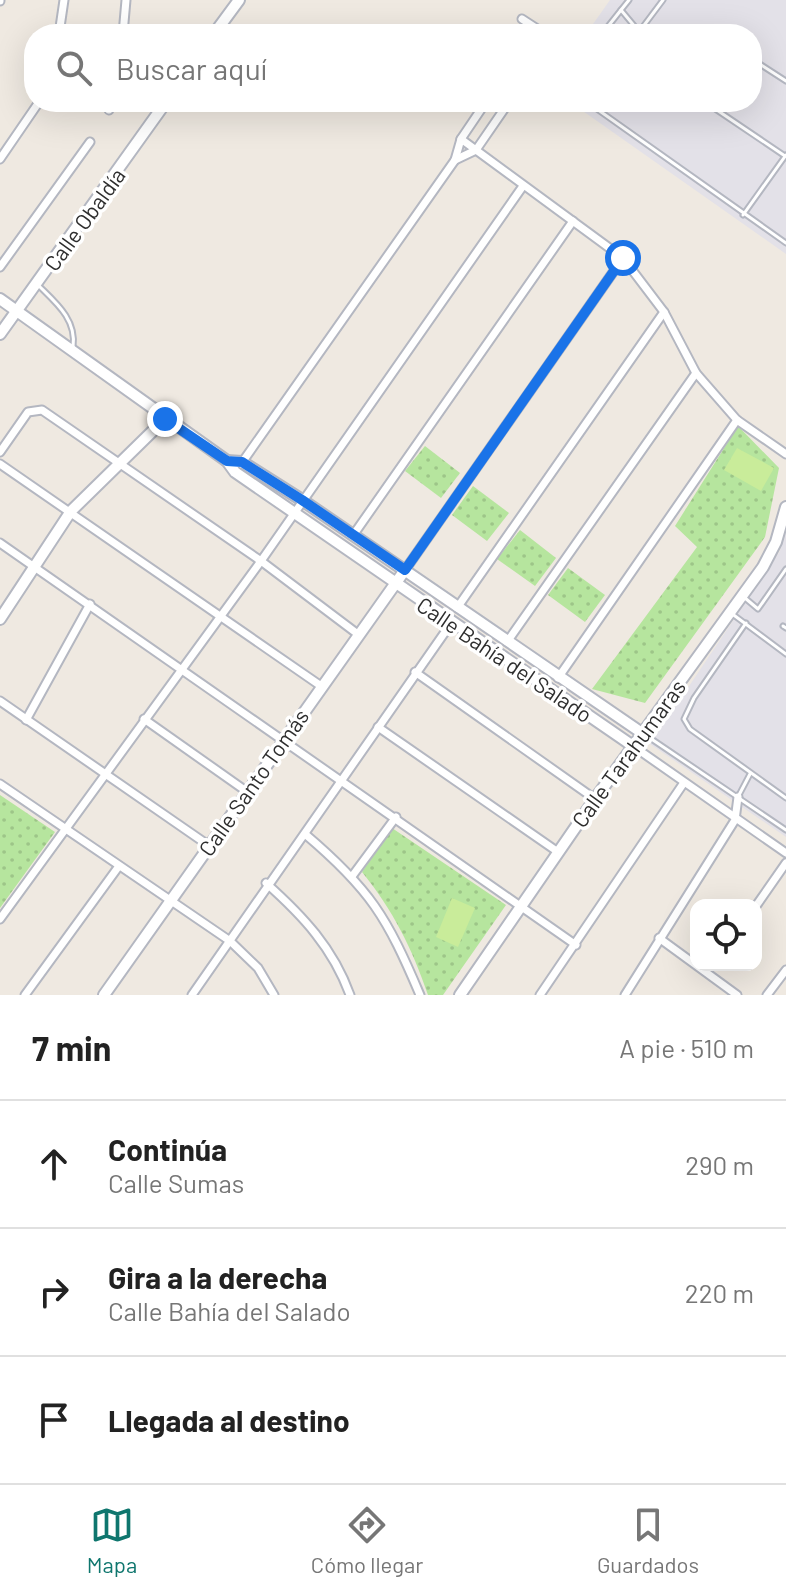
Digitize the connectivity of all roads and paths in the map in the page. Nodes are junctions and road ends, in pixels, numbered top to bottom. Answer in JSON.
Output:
{"nodes":[{"id":1,"x":64,"y":0,"type":"edge"},
{"id":2,"x":126,"y":0,"type":"edge"},
{"id":3,"x":239,"y":0,"type":"edge"},
{"id":4,"x":629,"y":0,"type":"edge"},
{"id":5,"x":663,"y":0,"type":"edge"},
{"id":6,"x":621,"y":10,"type":"junction"},
{"id":7,"x":522,"y":19,"type":"dead end"},
{"id":8,"x":60,"y":24,"type":"edge"},
{"id":9,"x":124,"y":24,"type":"edge"},
{"id":10,"x":221,"y":24,"type":"edge"},
{"id":11,"x":527,"y":24,"type":"edge"},
{"id":12,"x":610,"y":24,"type":"edge"},
{"id":13,"x":633,"y":24,"type":"edge"},
{"id":14,"x":646,"y":24,"type":"edge"},
{"id":15,"x":762,"y":65,"type":"edge"},
{"id":16,"x":786,"y":81,"type":"edge"},
{"id":17,"x":32,"y":112,"type":"edge"},
{"id":18,"x":159,"y":112,"type":"edge"},
{"id":19,"x":479,"y":112,"type":"edge"},
{"id":20,"x":502,"y":112,"type":"edge"},
{"id":21,"x":601,"y":112,"type":"edge"},
{"id":22,"x":720,"y":112,"type":"edge"},
{"id":23,"x":461,"y":139,"type":"junction"},
{"id":24,"x":90,"y":142,"type":"dead end"},
{"id":25,"x":476,"y":150,"type":"junction"},
{"id":26,"x":785,"y":156,"type":"edge"},
{"id":27,"x":0,"y":159,"type":"edge"},
{"id":28,"x":455,"y":160,"type":"junction"},
{"id":29,"x":523,"y":186,"type":"junction"},
{"id":30,"x":743,"y":215,"type":"junction"},
{"id":31,"x":573,"y":221,"type":"junction"},
{"id":32,"x":786,"y":243,"type":"edge"},
{"id":33,"x":623,"y":258,"type":"junction"},
{"id":34,"x":0,"y":267,"type":"edge"},
{"id":35,"x":37,"y":284,"type":"junction"},
{"id":36,"x":0,"y":299,"type":"edge"},
{"id":37,"x":17,"y":311,"type":"junction"},
{"id":38,"x":664,"y":312,"type":"junction"},
{"id":39,"x":0,"y":334,"type":"edge"},
{"id":40,"x":72,"y":351,"type":"junction"},
{"id":41,"x":696,"y":373,"type":"junction"},
{"id":42,"x":165,"y":419,"type":"junction"},
{"id":43,"x":737,"y":420,"type":"junction"},
{"id":44,"x":0,"y":452,"type":"edge"},
{"id":45,"x":786,"y":454,"type":"edge"},
{"id":46,"x":227,"y":461,"type":"junction"},
{"id":47,"x":242,"y":462,"type":"junction"},
{"id":48,"x":0,"y":464,"type":"edge"},
{"id":49,"x":116,"y":464,"type":"junction"},
{"id":50,"x":235,"y":472,"type":"junction"},
{"id":51,"x":302,"y":500,"type":"junction"},
{"id":52,"x":786,"y":507,"type":"edge"},
{"id":53,"x":71,"y":511,"type":"junction"},
{"id":54,"x":295,"y":513,"type":"junction"},
{"id":55,"x":354,"y":534,"type":"junction"},
{"id":56,"x":0,"y":543,"type":"edge"},
{"id":57,"x":261,"y":561,"type":"junction"},
{"id":58,"x":32,"y":565,"type":"junction"},
{"id":59,"x":786,"y":569,"type":"edge"},
{"id":60,"x":405,"y":570,"type":"junction"},
{"id":61,"x":395,"y":583,"type":"junction"},
{"id":62,"x":742,"y":595,"type":"junction"},
{"id":63,"x":90,"y":604,"type":"junction"},
{"id":64,"x":457,"y":608,"type":"junction"},
{"id":65,"x":729,"y":612,"type":"junction"},
{"id":66,"x":219,"y":617,"type":"junction"},
{"id":67,"x":0,"y":618,"type":"edge"},
{"id":68,"x":452,"y":622,"type":"junction"},
{"id":69,"x":746,"y":623,"type":"junction"},
{"id":70,"x":359,"y":635,"type":"junction"},
{"id":71,"x":507,"y":642,"type":"junction"},
{"id":72,"x":786,"y":654,"type":"edge"},
{"id":73,"x":182,"y":667,"type":"junction"},
{"id":74,"x":415,"y":672,"type":"junction"},
{"id":75,"x":558,"y":678,"type":"junction"},
{"id":76,"x":321,"y":686,"type":"junction"},
{"id":77,"x":0,"y":701,"type":"edge"},
{"id":78,"x":144,"y":719,"type":"junction"},
{"id":79,"x":26,"y":720,"type":"junction"},
{"id":80,"x":378,"y":727,"type":"junction"},
{"id":81,"x":642,"y":733,"type":"junction"},
{"id":82,"x":284,"y":741,"type":"junction"},
{"id":83,"x":633,"y":746,"type":"junction"},
{"id":84,"x":103,"y":774,"type":"junction"},
{"id":85,"x":750,"y":774,"type":"junction"},
{"id":86,"x":339,"y":780,"type":"junction"},
{"id":87,"x":0,"y":784,"type":"edge"},
{"id":88,"x":683,"y":784,"type":"junction"},
{"id":89,"x":246,"y":791,"type":"junction"},
{"id":90,"x":738,"y":797,"type":"junction"},
{"id":91,"x":786,"y":798,"type":"edge"},
{"id":92,"x":595,"y":799,"type":"junction"},
{"id":93,"x":396,"y":817,"type":"junction"},
{"id":94,"x":735,"y":820,"type":"junction"},
{"id":95,"x":65,"y":828,"type":"junction"},
{"id":96,"x":786,"y":830,"type":"edge"},
{"id":97,"x":305,"y":834,"type":"junction"},
{"id":98,"x":208,"y":845,"type":"junction"},
{"id":99,"x":558,"y":852,"type":"junction"},
{"id":100,"x":786,"y":853,"type":"edge"},
{"id":101,"x":786,"y":863,"type":"edge"},
{"id":102,"x":119,"y":866,"type":"junction"},
{"id":103,"x":353,"y":875,"type":"junction"},
{"id":104,"x":266,"y":883,"type":"junction"},
{"id":105,"x":761,"y":899,"type":"edge"},
{"id":106,"x":170,"y":901,"type":"junction"},
{"id":107,"x":522,"y":907,"type":"junction"},
{"id":108,"x":0,"y":919,"type":"edge"},
{"id":109,"x":659,"y":938,"type":"junction"},
{"id":110,"x":230,"y":941,"type":"junction"},
{"id":111,"x":576,"y":945,"type":"junction"},
{"id":112,"x":786,"y":970,"type":"edge"},
{"id":113,"x":710,"y":971,"type":"edge"},
{"id":114,"x":708,"y":974,"type":"junction"},
{"id":115,"x":25,"y":995,"type":"edge"},
{"id":116,"x":104,"y":995,"type":"edge"},
{"id":117,"x":192,"y":995,"type":"edge"},
{"id":118,"x":274,"y":995,"type":"edge"},
{"id":119,"x":350,"y":995,"type":"edge"},
{"id":120,"x":420,"y":995,"type":"edge"},
{"id":121,"x":460,"y":995,"type":"edge"},
{"id":122,"x":540,"y":995,"type":"edge"},
{"id":123,"x":625,"y":995,"type":"edge"},
{"id":124,"x":737,"y":995,"type":"edge"},
{"id":125,"x":767,"y":995,"type":"edge"}],
"edges":[{"from":1,"to":8,"type":"street"},
{"from":2,"to":9,"type":"street"},
{"from":3,"to":10,"type":"street"},
{"from":4,"to":6,"type":"lane"},
{"from":5,"to":14,"type":"lane"},
{"from":6,"to":12,"type":"lane"},
{"from":6,"to":13,"type":"lane"},
{"from":7,"to":11,"type":"street"},
{"from":15,"to":16,"type":"lane"},
{"from":17,"to":27,"type":"street"},
{"from":18,"to":35,"type":"street","name":"Calle Obaldía"},
{"from":19,"to":23,"type":"street"},
{"from":20,"to":25,"type":"street"},
{"from":21,"to":30,"type":"lane"},
{"from":22,"to":26,"type":"lane"},
{"from":23,"to":25,"type":"street"},
{"from":23,"to":28,"type":"street"},
{"from":24,"to":34,"type":"street"},
{"from":25,"to":28,"type":"street"},
{"from":25,"to":29,"type":"street"},
{"from":26,"to":30,"type":"lane"},
{"from":28,"to":47,"type":"street"},
{"from":29,"to":31,"type":"street"},
{"from":29,"to":51,"type":"street"},
{"from":30,"to":32,"type":"lane"},
{"from":31,"to":33,"type":"street"},
{"from":31,"to":55,"type":"street"},
{"from":33,"to":38,"type":"street"},
{"from":33,"to":60,"type":"street"},
{"from":35,"to":37,"type":"street","name":"Calle Obaldía"},
{"from":35,"to":40,"type":"lane"},
{"from":36,"to":37,"type":"street","name":"Calle Bahía del Salado"},
{"from":37,"to":39,"type":"street","name":"Calle Obaldía"},
{"from":37,"to":40,"type":"street","name":"Calle Bahía del Salado"},
{"from":38,"to":41,"type":"street"},
{"from":38,"to":64,"type":"street"},
{"from":40,"to":42,"type":"street","name":"Calle Bahía del Salado"},
{"from":41,"to":43,"type":"street"},
{"from":41,"to":71,"type":"street"},
{"from":42,"to":46,"type":"street","name":"Calle Bahía del Salado"},
{"from":42,"to":49,"type":"street"},
{"from":43,"to":45,"type":"street"},
{"from":43,"to":75,"type":"street"},
{"from":44,"to":49,"type":"street"},
{"from":46,"to":47,"type":"street","name":"Calle Bahía del Salado"},
{"from":46,"to":50,"type":"street","name":"Calle Bahía del Salado"},
{"from":47,"to":50,"type":"street"},
{"from":47,"to":51,"type":"street","name":"Calle Bahía del Salado"},
{"from":48,"to":53,"type":"street"},
{"from":49,"to":53,"type":"street"},
{"from":49,"to":57,"type":"street"},
{"from":50,"to":54,"type":"street","name":"Calle Bahía del Salado"},
{"from":51,"to":54,"type":"street"},
{"from":51,"to":55,"type":"street","name":"Calle Bahía del Salado"},
{"from":52,"to":62,"type":"street","name":"Calle Tarahumaras"},
{"from":53,"to":58,"type":"street"},
{"from":53,"to":66,"type":"street"},
{"from":54,"to":57,"type":"street"},
{"from":54,"to":61,"type":"street","name":"Calle Bahía del Salado"},
{"from":55,"to":60,"type":"street","name":"Calle Bahía del Salado"},
{"from":56,"to":58,"type":"street"},
{"from":57,"to":66,"type":"street"},
{"from":57,"to":70,"type":"street"},
{"from":58,"to":63,"type":"street"},
{"from":58,"to":67,"type":"street"},
{"from":59,"to":62,"type":"lane"},
{"from":60,"to":61,"type":"street","name":"Calle Santo Tomás"},
{"from":60,"to":64,"type":"street","name":"Calle Bahía del Salado"},
{"from":61,"to":68,"type":"street","name":"Calle Bahía del Salado"},
{"from":61,"to":70,"type":"street","name":"Calle Santo Tomás"},
{"from":62,"to":65,"type":"street","name":"Calle Tarahumaras"},
{"from":63,"to":73,"type":"street"},
{"from":63,"to":79,"type":"street"},
{"from":64,"to":71,"type":"street","name":"Calle Bahía del Salado"},
{"from":65,"to":69,"type":"lane"},
{"from":65,"to":81,"type":"street","name":"Calle Tarahumaras"},
{"from":66,"to":73,"type":"street"},
{"from":66,"to":76,"type":"street"},
{"from":68,"to":74,"type":"street"},
{"from":68,"to":83,"type":"street","name":"Calle Bahía del Salado"},
{"from":69,"to":72,"type":"lane"},
{"from":69,"to":85,"type":"lane"},
{"from":70,"to":76,"type":"street","name":"Calle Santo Tomás"},
{"from":71,"to":75,"type":"street","name":"Calle Bahía del Salado"},
{"from":73,"to":78,"type":"street"},
{"from":73,"to":82,"type":"street"},
{"from":74,"to":80,"type":"street"},
{"from":74,"to":92,"type":"street"},
{"from":75,"to":81,"type":"street","name":"Calle Bahía del Salado"},
{"from":76,"to":82,"type":"street","name":"Calle Santo Tomás"},
{"from":77,"to":79,"type":"street"},
{"from":78,"to":84,"type":"street"},
{"from":78,"to":89,"type":"street"},
{"from":79,"to":84,"type":"street"},
{"from":80,"to":86,"type":"street"},
{"from":80,"to":99,"type":"street"},
{"from":81,"to":83,"type":"street","name":"Calle Tarahumaras"},
{"from":81,"to":90,"type":"lane"},
{"from":82,"to":86,"type":"street"},
{"from":82,"to":89,"type":"street","name":"Calle Santo Tomás"},
{"from":83,"to":88,"type":"street","name":"Calle Bahía del Salado"},
{"from":83,"to":92,"type":"street","name":"Calle Tarahumaras"},
{"from":84,"to":95,"type":"street"},
{"from":84,"to":98,"type":"street"},
{"from":85,"to":90,"type":"lane"},
{"from":85,"to":91,"type":"lane"},
{"from":86,"to":93,"type":"street"},
{"from":86,"to":97,"type":"street"},
{"from":87,"to":95,"type":"street"},
{"from":88,"to":94,"type":"street","name":"Calle Bahía del Salado"},
{"from":88,"to":111,"type":"street"},
{"from":89,"to":98,"type":"street","name":"Calle Santo Tomás"},
{"from":90,"to":94,"type":"street"},
{"from":90,"to":96,"type":"lane"},
{"from":92,"to":99,"type":"street","name":"Calle Tarahumaras"},
{"from":93,"to":103,"type":"street"},
{"from":93,"to":107,"type":"street"},
{"from":94,"to":100,"type":"street","name":"Calle Bahía del Salado"},
{"from":94,"to":109,"type":"street"},
{"from":95,"to":102,"type":"street"},
{"from":95,"to":108,"type":"street"},
{"from":97,"to":103,"type":"street"},
{"from":97,"to":104,"type":"street"},
{"from":98,"to":106,"type":"street","name":"Calle Santo Tomás"},
{"from":99,"to":107,"type":"street","name":"Calle Tarahumaras"},
{"from":101,"to":105,"type":"street"},
{"from":102,"to":106,"type":"street"},
{"from":102,"to":115,"type":"street"},
{"from":103,"to":120,"type":"street"},
{"from":104,"to":110,"type":"street"},
{"from":104,"to":119,"type":"street"},
{"from":106,"to":110,"type":"street"},
{"from":106,"to":116,"type":"street","name":"Calle Santo Tomás"},
{"from":107,"to":111,"type":"street"},
{"from":107,"to":121,"type":"street","name":"Calle Tarahumaras"},
{"from":109,"to":114,"type":"street"},
{"from":109,"to":123,"type":"street"},
{"from":110,"to":117,"type":"street"},
{"from":110,"to":118,"type":"street"},
{"from":111,"to":122,"type":"street"},
{"from":112,"to":125,"type":"street"},
{"from":113,"to":114,"type":"street"},
{"from":114,"to":124,"type":"street"}]}
